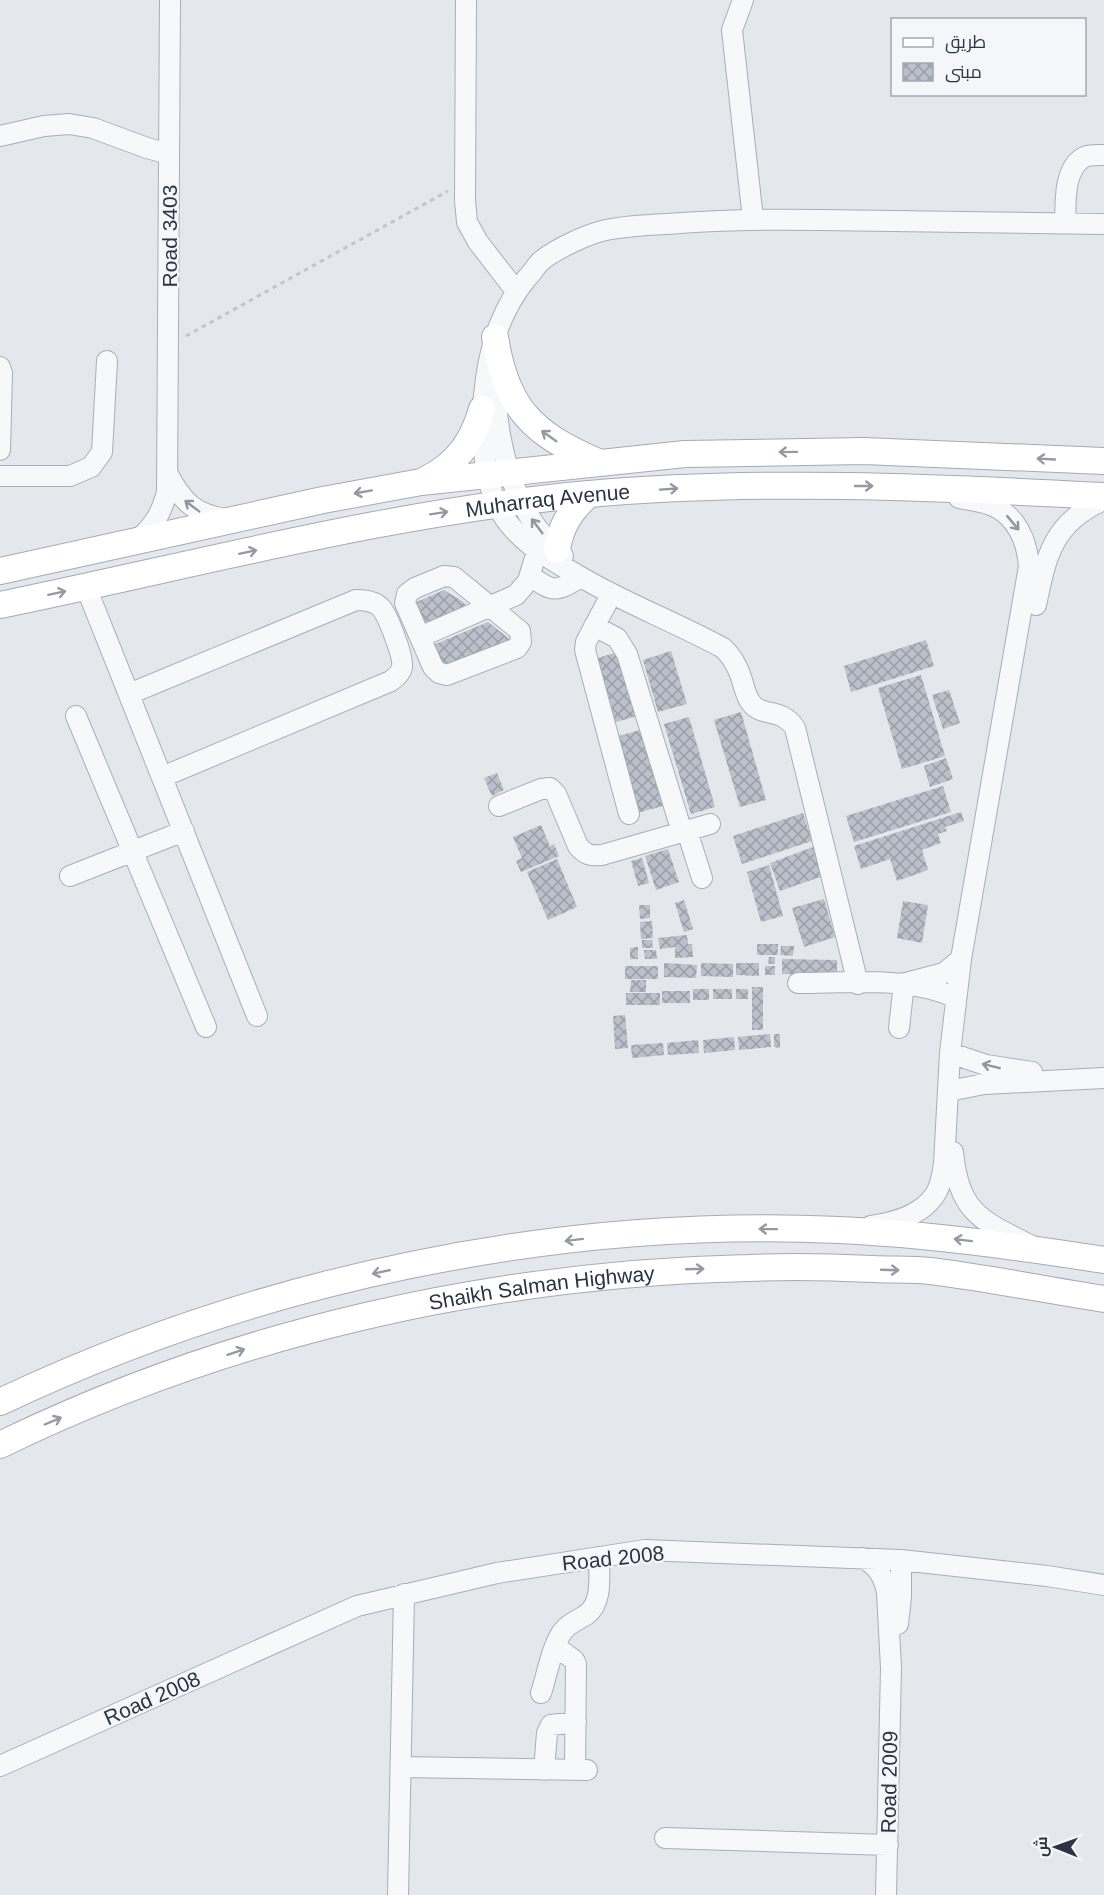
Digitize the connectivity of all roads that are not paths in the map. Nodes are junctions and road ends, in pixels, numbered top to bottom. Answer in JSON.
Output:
{"nodes":[{"id":1,"x":170,"y":0,"type":"edge"},
{"id":2,"x":466,"y":0,"type":"edge"},
{"id":3,"x":743,"y":0,"type":"edge"},
{"id":4,"x":0,"y":136,"type":"edge"},
{"id":5,"x":169,"y":154,"type":"junction"},
{"id":6,"x":1104,"y":155,"type":"edge"},
{"id":7,"x":753,"y":219,"type":"junction"},
{"id":8,"x":1065,"y":223,"type":"junction"},
{"id":9,"x":1104,"y":224,"type":"edge"},
{"id":10,"x":516,"y":291,"type":"junction"},
{"id":11,"x":495,"y":337,"type":"junction"},
{"id":12,"x":107,"y":361,"type":"dead end"},
{"id":13,"x":0,"y":368,"type":"edge"},
{"id":14,"x":482,"y":409,"type":"junction"},
{"id":15,"x":0,"y":450,"type":"edge"},
{"id":16,"x":1104,"y":461,"type":"edge"},
{"id":17,"x":601,"y":463,"type":"junction"},
{"id":18,"x":167,"y":472,"type":"junction"},
{"id":19,"x":498,"y":474,"type":"junction"},
{"id":20,"x":0,"y":476,"type":"edge"},
{"id":21,"x":421,"y":482,"type":"junction"},
{"id":22,"x":900,"y":486,"type":"junction"},
{"id":23,"x":589,"y":494,"type":"junction"},
{"id":24,"x":1104,"y":496,"type":"edge"},
{"id":25,"x":1104,"y":500,"type":"edge"},
{"id":26,"x":508,"y":503,"type":"junction"},
{"id":27,"x":232,"y":520,"type":"junction"},
{"id":28,"x":138,"y":540,"type":"junction"},
{"id":29,"x":110,"y":547,"type":"junction"},
{"id":30,"x":547,"y":550,"type":"junction"},
{"id":31,"x":0,"y":571,"type":"edge"},
{"id":32,"x":531,"y":576,"type":"junction"},
{"id":33,"x":580,"y":577,"type":"junction"},
{"id":34,"x":86,"y":587,"type":"junction"},
{"id":35,"x":611,"y":595,"type":"junction"},
{"id":36,"x":0,"y":605,"type":"edge"},
{"id":37,"x":491,"y":607,"type":"junction"},
{"id":38,"x":594,"y":626,"type":"junction"},
{"id":39,"x":420,"y":637,"type":"junction"},
{"id":40,"x":129,"y":694,"type":"junction"},
{"id":41,"x":76,"y":716,"type":"dead end"},
{"id":42,"x":162,"y":777,"type":"junction"},
{"id":43,"x":499,"y":806,"type":"dead end"},
{"id":44,"x":629,"y":814,"type":"dead end"},
{"id":45,"x":710,"y":824,"type":"dead end"},
{"id":46,"x":184,"y":831,"type":"junction"},
{"id":47,"x":685,"y":832,"type":"junction"},
{"id":48,"x":133,"y":852,"type":"junction"},
{"id":49,"x":70,"y":876,"type":"dead end"},
{"id":50,"x":702,"y":878,"type":"dead end"},
{"id":51,"x":961,"y":958,"type":"junction"},
{"id":52,"x":798,"y":983,"type":"dead end"},
{"id":53,"x":904,"y":983,"type":"junction"},
{"id":54,"x":858,"y":984,"type":"junction"},
{"id":55,"x":956,"y":998,"type":"junction"},
{"id":56,"x":257,"y":1016,"type":"dead end"},
{"id":57,"x":206,"y":1027,"type":"dead end"},
{"id":58,"x":899,"y":1028,"type":"dead end"},
{"id":59,"x":953,"y":1054,"type":"junction"},
{"id":60,"x":1104,"y":1078,"type":"edge"},
{"id":61,"x":1070,"y":1079,"type":"junction"},
{"id":62,"x":952,"y":1090,"type":"junction"},
{"id":63,"x":836,"y":1230,"type":"junction"},
{"id":64,"x":1040,"y":1250,"type":"junction"},
{"id":65,"x":1104,"y":1260,"type":"edge"},
{"id":66,"x":1104,"y":1299,"type":"edge"},
{"id":67,"x":3,"y":1400,"type":"edge"},
{"id":68,"x":0,"y":1444,"type":"edge"},
{"id":69,"x":599,"y":1557,"type":"junction"},
{"id":70,"x":861,"y":1558,"type":"junction"},
{"id":71,"x":901,"y":1560,"type":"junction"},
{"id":72,"x":1104,"y":1585,"type":"edge"},
{"id":73,"x":404,"y":1594,"type":"junction"},
{"id":74,"x":555,"y":1646,"type":"junction"},
{"id":75,"x":891,"y":1668,"type":"junction"},
{"id":76,"x":541,"y":1693,"type":"dead end"},
{"id":77,"x":576,"y":1722,"type":"junction"},
{"id":78,"x":0,"y":1766,"type":"edge"},
{"id":79,"x":401,"y":1767,"type":"junction"},
{"id":80,"x":544,"y":1770,"type":"junction"},
{"id":81,"x":665,"y":1838,"type":"dead end"},
{"id":82,"x":888,"y":1845,"type":"junction"},
{"id":83,"x":398,"y":1895,"type":"edge"},
{"id":84,"x":886,"y":1895,"type":"edge"}],
"edges":[{"from":1,"to":5,"type":"street","name":"Road 3403"},
{"from":2,"to":10,"type":"street"},
{"from":3,"to":7,"type":"street"},
{"from":4,"to":5,"type":"street"},
{"from":5,"to":18,"type":"street","name":"Road 3403"},
{"from":6,"to":8,"type":"street"},
{"from":7,"to":8,"type":"street"},
{"from":7,"to":10,"type":"street"},
{"from":8,"to":9,"type":"street"},
{"from":10,"to":11,"type":"street"},
{"from":11,"to":14,"type":"street"},
{"from":17,"to":11,"type":"main road","one_way":true},
{"from":11,"to":19,"type":"street"},
{"from":12,"to":20,"type":"street"},
{"from":13,"to":15,"type":"street"},
{"from":14,"to":19,"type":"street"},
{"from":14,"to":21,"type":"main road"},
{"from":16,"to":17,"type":"main road","name":"Muharraq Avenue","one_way":true},
{"from":17,"to":19,"type":"main road","name":"Muharraq Avenue"},
{"from":27,"to":18,"type":"street","one_way":true},
{"from":18,"to":28,"type":"street","name":"Road 3403"},
{"from":19,"to":21,"type":"main road","name":"Muharraq Avenue"},
{"from":19,"to":26,"type":"street"},
{"from":21,"to":27,"type":"main road","name":"Muharraq Avenue","one_way":true},
{"from":23,"to":22,"type":"main road","name":"Muharraq Avenue","one_way":true},
{"from":22,"to":24,"type":"main road","name":"Muharraq Avenue"},
{"from":22,"to":51,"type":"street","one_way":true},
{"from":23,"to":26,"type":"main road","name":"Muharraq Avenue"},
{"from":23,"to":30,"type":"main road"},
{"from":25,"to":59,"type":"street"},
{"from":26,"to":30,"type":"street"},
{"from":34,"to":26,"type":"main road","name":"Muharraq Avenue","one_way":true},
{"from":27,"to":28,"type":"main road","name":"Muharraq Avenue"},
{"from":28,"to":29,"type":"main road","name":"Muharraq Avenue"},
{"from":29,"to":31,"type":"main road","name":"Muharraq Avenue"},
{"from":29,"to":34,"type":"main road"},
{"from":30,"to":32,"type":"street"},
{"from":30,"to":33,"type":"street"},
{"from":32,"to":33,"type":"street"},
{"from":32,"to":37,"type":"street"},
{"from":33,"to":35,"type":"street"},
{"from":36,"to":34,"type":"main road","name":"Muharraq Avenue","one_way":true},
{"from":34,"to":40,"type":"street"},
{"from":35,"to":38,"type":"street"},
{"from":35,"to":54,"type":"street"},
{"from":37,"to":39,"type":"street"},
{"from":37,"to":39,"type":"street"},
{"from":37,"to":39,"type":"street"},
{"from":38,"to":44,"type":"street"},
{"from":38,"to":47,"type":"street"},
{"from":40,"to":42,"type":"street"},
{"from":40,"to":42,"type":"street"},
{"from":41,"to":48,"type":"street"},
{"from":42,"to":46,"type":"street"},
{"from":43,"to":47,"type":"street"},
{"from":45,"to":47,"type":"street"},
{"from":46,"to":48,"type":"street"},
{"from":46,"to":56,"type":"street"},
{"from":47,"to":50,"type":"street"},
{"from":48,"to":49,"type":"street"},
{"from":48,"to":57,"type":"street"},
{"from":51,"to":53,"type":"street"},
{"from":51,"to":55,"type":"street"},
{"from":52,"to":54,"type":"street"},
{"from":53,"to":54,"type":"street"},
{"from":53,"to":55,"type":"street"},
{"from":53,"to":58,"type":"street"},
{"from":55,"to":59,"type":"street"},
{"from":61,"to":59,"type":"street","one_way":true},
{"from":59,"to":62,"type":"street"},
{"from":60,"to":61,"type":"street"},
{"from":61,"to":62,"type":"street"},
{"from":62,"to":63,"type":"street"},
{"from":62,"to":64,"type":"street"},
{"from":64,"to":63,"type":"main road","name":"Shaikh Salman Highway","one_way":true},
{"from":63,"to":67,"type":"main road","name":"Shaikh Salman Highway","one_way":true},
{"from":64,"to":65,"type":"main road","name":"Shaikh Salman Highway"},
{"from":68,"to":66,"type":"main road","name":"Shaikh Salman Highway","one_way":true},
{"from":69,"to":70,"type":"street","name":"Road 2008"},
{"from":69,"to":73,"type":"street","name":"Road 2008"},
{"from":69,"to":74,"type":"street"},
{"from":70,"to":71,"type":"street"},
{"from":70,"to":75,"type":"street","name":"Road 2009"},
{"from":71,"to":72,"type":"street"},
{"from":71,"to":75,"type":"street","name":"Road 2009"},
{"from":73,"to":78,"type":"street","name":"Road 2008"},
{"from":73,"to":79,"type":"street"},
{"from":74,"to":76,"type":"street"},
{"from":74,"to":77,"type":"street"},
{"from":75,"to":82,"type":"street","name":"Road 2009"},
{"from":77,"to":80,"type":"street"},
{"from":77,"to":80,"type":"street"},
{"from":79,"to":80,"type":"street"},
{"from":79,"to":83,"type":"street"},
{"from":81,"to":82,"type":"street"},
{"from":82,"to":84,"type":"street","name":"Road 2009"}]}
